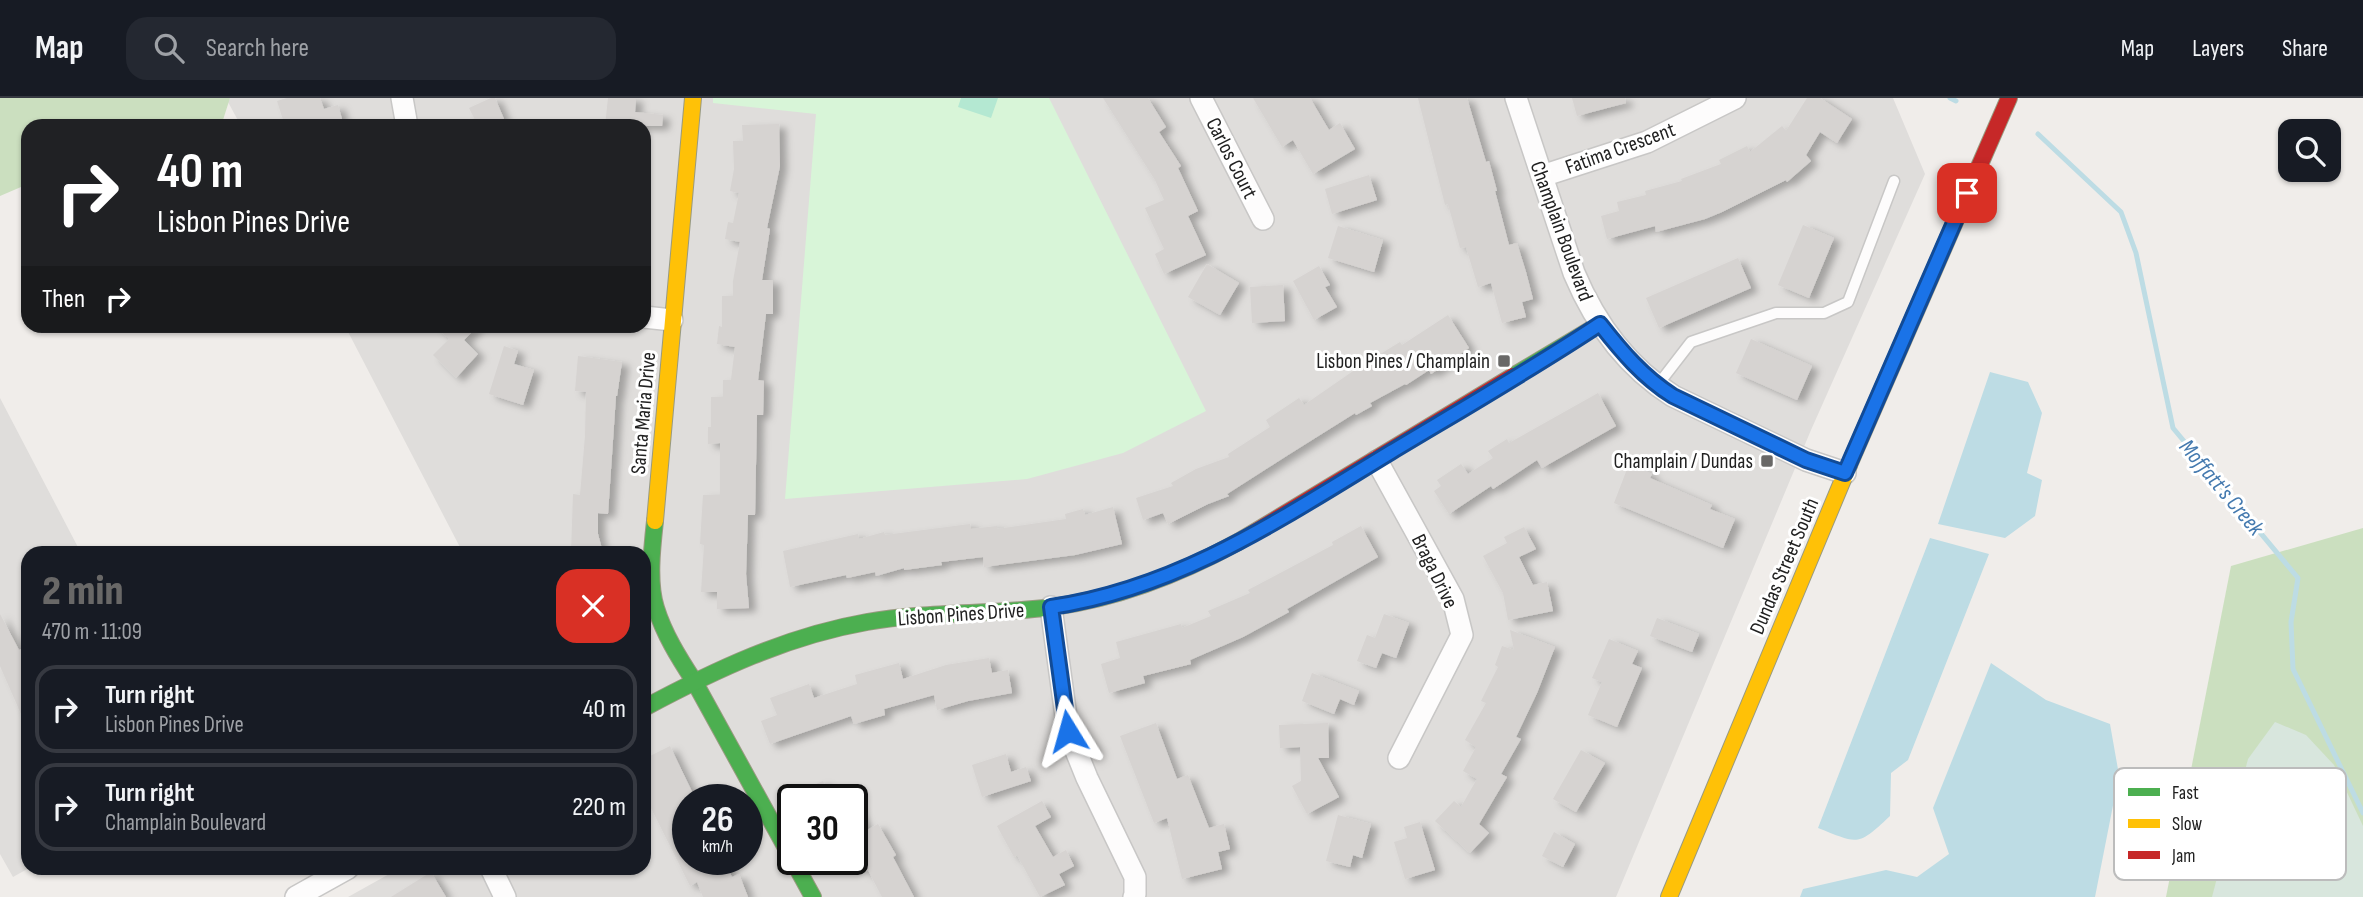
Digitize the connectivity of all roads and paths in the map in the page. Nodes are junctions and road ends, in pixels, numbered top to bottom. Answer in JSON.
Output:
{"nodes":[{"id":1,"x":402,"y":98,"type":"edge"},
{"id":2,"x":693,"y":98,"type":"edge"},
{"id":3,"x":1201,"y":98,"type":"edge"},
{"id":4,"x":1516,"y":98,"type":"edge"},
{"id":5,"x":1735,"y":98,"type":"edge"},
{"id":6,"x":2009,"y":98,"type":"edge"},
{"id":7,"x":406,"y":119,"type":"edge"},
{"id":8,"x":1542,"y":176,"type":"junction"},
{"id":9,"x":1894,"y":181,"type":"dead end"},
{"id":10,"x":1263,"y":219,"type":"dead end"},
{"id":11,"x":651,"y":318,"type":"edge"},
{"id":12,"x":672,"y":320,"type":"junction"},
{"id":13,"x":1600,"y":324,"type":"junction"},
{"id":14,"x":1657,"y":386,"type":"junction"},
{"id":15,"x":1377,"y":461,"type":"junction"},
{"id":16,"x":1845,"y":473,"type":"junction"},
{"id":17,"x":1051,"y":607,"type":"junction"},
{"id":18,"x":694,"y":681,"type":"junction"},
{"id":19,"x":651,"y":704,"type":"edge"},
{"id":20,"x":1399,"y":758,"type":"dead end"},
{"id":21,"x":335,"y":875,"type":"edge"},
{"id":22,"x":494,"y":875,"type":"edge"},
{"id":23,"x":296,"y":897,"type":"edge"},
{"id":24,"x":505,"y":897,"type":"edge"},
{"id":25,"x":813,"y":897,"type":"edge"},
{"id":26,"x":1133,"y":897,"type":"edge"},
{"id":27,"x":1669,"y":897,"type":"edge"}],
"edges":[{"from":1,"to":7,"type":"street"},
{"from":2,"to":12,"type":"street","name":"Santa Maria Drive"},
{"from":3,"to":10,"type":"street","name":"Carlos Court"},
{"from":4,"to":8,"type":"street","name":"Champlain Boulevard"},
{"from":5,"to":8,"type":"street","name":"Fatima Crescent"},
{"from":6,"to":16,"type":"street","name":"Dundas Street South"},
{"from":8,"to":13,"type":"street","name":"Champlain Boulevard"},
{"from":9,"to":14,"type":"lane"},
{"from":11,"to":12,"type":"street"},
{"from":12,"to":18,"type":"street","name":"Santa Maria Drive"},
{"from":13,"to":14,"type":"street","name":"Champlain Boulevard"},
{"from":13,"to":15,"type":"street","name":"Lisbon Pines Drive"},
{"from":14,"to":16,"type":"street","name":"Champlain Boulevard"},
{"from":15,"to":17,"type":"street","name":"Lisbon Pines Drive"},
{"from":15,"to":20,"type":"street","name":"Braga Drive"},
{"from":16,"to":27,"type":"street","name":"Dundas Street South"},
{"from":17,"to":18,"type":"street","name":"Lisbon Pines Drive"},
{"from":17,"to":26,"type":"street"},
{"from":18,"to":19,"type":"street","name":"Lisbon Pines Drive"},
{"from":18,"to":25,"type":"street","name":"Santa Maria Drive"},
{"from":21,"to":23,"type":"street"},
{"from":22,"to":24,"type":"street"}]}
